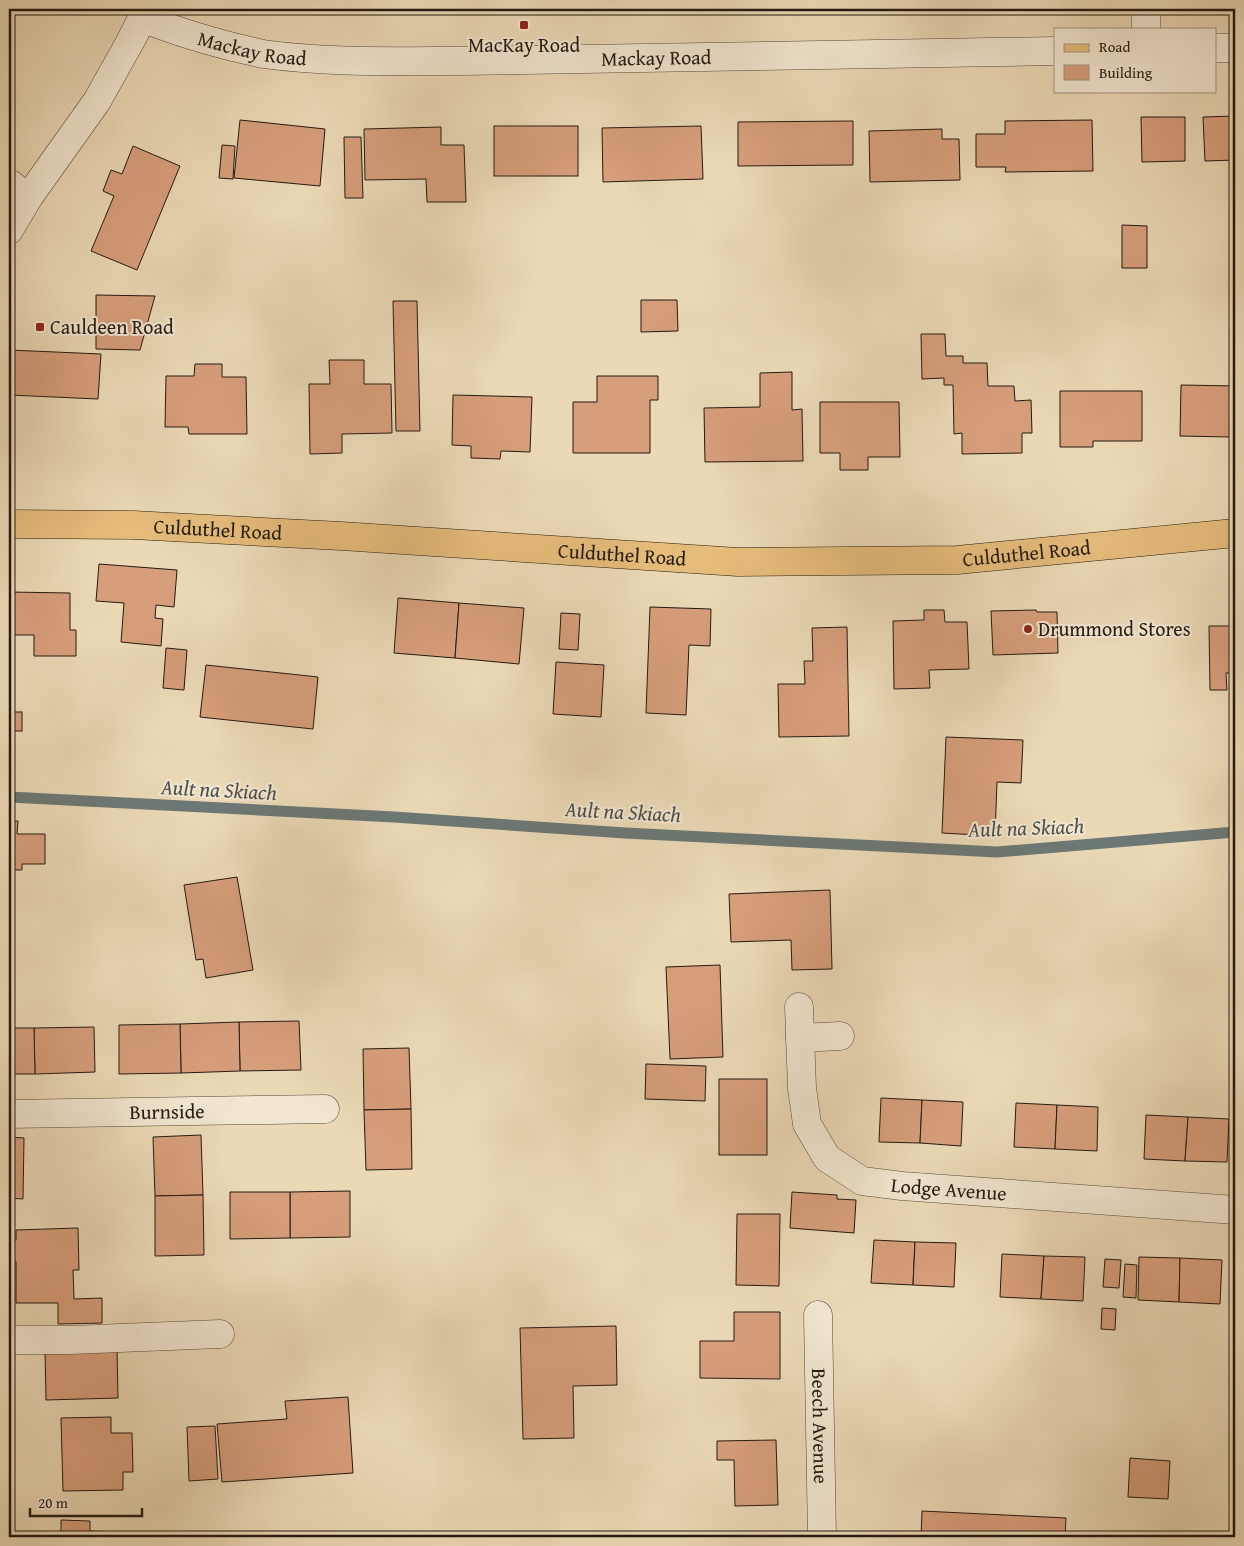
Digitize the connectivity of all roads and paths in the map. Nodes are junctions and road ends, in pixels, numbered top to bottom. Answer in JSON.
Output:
{"nodes":[{"id":1,"x":1146,"y":9,"type":"edge"},
{"id":2,"x":145,"y":13,"type":"edge"},
{"id":3,"x":1146,"y":28,"type":"edge"},
{"id":4,"x":1216,"y":48,"type":"edge"},
{"id":5,"x":1235,"y":48,"type":"edge"},
{"id":6,"x":1054,"y":51,"type":"edge"},
{"id":7,"x":18,"y":190,"type":"edge"},
{"id":8,"x":9,"y":230,"type":"edge"},
{"id":9,"x":9,"y":524,"type":"edge"},
{"id":10,"x":1235,"y":533,"type":"edge"},
{"id":11,"x":799,"y":1007,"type":"dead end"},
{"id":12,"x":840,"y":1036,"type":"dead end"},
{"id":13,"x":800,"y":1038,"type":"junction"},
{"id":14,"x":325,"y":1109,"type":"dead end"},
{"id":15,"x":9,"y":1114,"type":"edge"},
{"id":16,"x":1235,"y":1210,"type":"edge"},
{"id":17,"x":818,"y":1315,"type":"dead end"},
{"id":18,"x":220,"y":1334,"type":"dead end"},
{"id":19,"x":9,"y":1340,"type":"edge"},
{"id":20,"x":822,"y":1537,"type":"edge"}],
"edges":[{"from":1,"to":3,"type":"street"},
{"from":2,"to":6,"type":"street","name":"Mackay Road"},
{"from":2,"to":7,"type":"street"},
{"from":4,"to":5,"type":"street"},
{"from":7,"to":8,"type":"street"},
{"from":9,"to":10,"type":"main road","name":"Culduthel Road"},
{"from":11,"to":13,"type":"street","name":"Lodge Avenue"},
{"from":12,"to":13,"type":"street"},
{"from":13,"to":16,"type":"street","name":"Lodge Avenue"},
{"from":14,"to":15,"type":"street","name":"Burnside"},
{"from":17,"to":20,"type":"street","name":"Beech Avenue"},
{"from":18,"to":19,"type":"street"}]}
